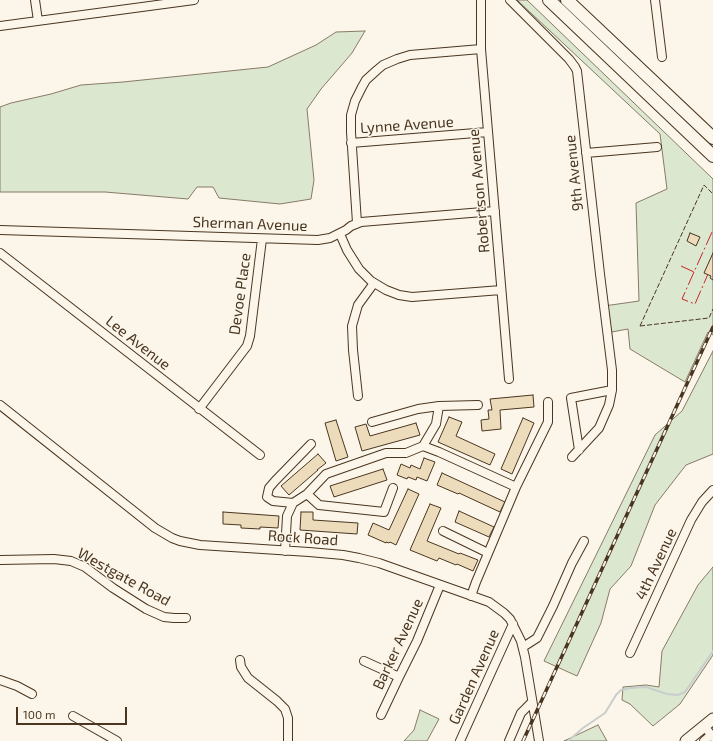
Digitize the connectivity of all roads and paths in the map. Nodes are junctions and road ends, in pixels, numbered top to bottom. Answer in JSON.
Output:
{"nodes":[{"id":1,"x":35,"y":0,"type":"edge"},
{"id":2,"x":194,"y":0,"type":"edge"},
{"id":3,"x":481,"y":0,"type":"edge"},
{"id":4,"x":510,"y":0,"type":"edge"},
{"id":5,"x":549,"y":0,"type":"edge"},
{"id":6,"x":567,"y":0,"type":"edge"},
{"id":7,"x":655,"y":0,"type":"edge"},
{"id":8,"x":38,"y":21,"type":"junction"},
{"id":9,"x":0,"y":26,"type":"edge"},
{"id":10,"x":482,"y":49,"type":"junction"},
{"id":11,"x":662,"y":57,"type":"dead end"},
{"id":12,"x":488,"y":132,"type":"junction"},
{"id":13,"x":713,"y":138,"type":"edge"},
{"id":14,"x":352,"y":143,"type":"junction"},
{"id":15,"x":657,"y":147,"type":"dead end"},
{"id":16,"x":586,"y":153,"type":"junction"},
{"id":17,"x":713,"y":156,"type":"edge"},
{"id":18,"x":495,"y":211,"type":"junction"},
{"id":19,"x":357,"y":223,"type":"junction"},
{"id":20,"x":0,"y":230,"type":"edge"},
{"id":21,"x":340,"y":234,"type":"junction"},
{"id":22,"x":262,"y":239,"type":"junction"},
{"id":23,"x":0,"y":253,"type":"edge"},
{"id":24,"x":374,"y":283,"type":"junction"},
{"id":25,"x":501,"y":290,"type":"junction"},
{"id":26,"x":509,"y":379,"type":"dead end"},
{"id":27,"x":612,"y":390,"type":"junction"},
{"id":28,"x":358,"y":396,"type":"dead end"},
{"id":29,"x":548,"y":402,"type":"dead end"},
{"id":30,"x":0,"y":405,"type":"edge"},
{"id":31,"x":478,"y":405,"type":"dead end"},
{"id":32,"x":439,"y":406,"type":"junction"},
{"id":33,"x":199,"y":408,"type":"junction"},
{"id":34,"x":372,"y":422,"type":"dead end"},
{"id":35,"x":311,"y":444,"type":"dead end"},
{"id":36,"x":423,"y":446,"type":"junction"},
{"id":37,"x":579,"y":450,"type":"junction"},
{"id":38,"x":260,"y":455,"type":"dead end"},
{"id":39,"x":572,"y":457,"type":"dead end"},
{"id":40,"x":516,"y":487,"type":"junction"},
{"id":41,"x":393,"y":488,"type":"dead end"},
{"id":42,"x":713,"y":490,"type":"edge"},
{"id":43,"x":307,"y":494,"type":"junction"},
{"id":44,"x":293,"y":503,"type":"junction"},
{"id":45,"x":443,"y":531,"type":"dead end"},
{"id":46,"x":584,"y":541,"type":"dead end"},
{"id":47,"x":284,"y":551,"type":"junction"},
{"id":48,"x":488,"y":553,"type":"junction"},
{"id":49,"x":0,"y":560,"type":"edge"},
{"id":50,"x":440,"y":585,"type":"junction"},
{"id":51,"x":471,"y":596,"type":"junction"},
{"id":52,"x":186,"y":618,"type":"dead end"},
{"id":53,"x":513,"y":624,"type":"junction"},
{"id":54,"x":524,"y":647,"type":"junction"},
{"id":55,"x":630,"y":653,"type":"dead end"},
{"id":56,"x":240,"y":660,"type":"dead end"},
{"id":57,"x":364,"y":661,"type":"dead end"},
{"id":58,"x":399,"y":677,"type":"junction"},
{"id":59,"x":0,"y":680,"type":"edge"},
{"id":60,"x":32,"y":694,"type":"dead end"},
{"id":61,"x":532,"y":702,"type":"junction"},
{"id":62,"x":381,"y":715,"type":"dead end"},
{"id":63,"x":73,"y":716,"type":"dead end"},
{"id":64,"x":713,"y":719,"type":"edge"},
{"id":65,"x":709,"y":733,"type":"edge"},
{"id":66,"x":117,"y":741,"type":"edge"},
{"id":67,"x":288,"y":741,"type":"edge"},
{"id":68,"x":460,"y":741,"type":"edge"},
{"id":69,"x":509,"y":741,"type":"edge"},
{"id":70,"x":538,"y":741,"type":"edge"},
{"id":71,"x":686,"y":741,"type":"edge"},
{"id":72,"x":704,"y":741,"type":"edge"}],
"edges":[{"from":1,"to":8,"type":"street"},
{"from":2,"to":8,"type":"street"},
{"from":3,"to":10,"type":"street","name":"Robertson Avenue"},
{"from":4,"to":16,"type":"street","name":"9th Avenue"},
{"from":5,"to":17,"type":"highway"},
{"from":6,"to":13,"type":"highway"},
{"from":7,"to":11,"type":"street"},
{"from":8,"to":9,"type":"street"},
{"from":10,"to":12,"type":"street","name":"Robertson Avenue"},
{"from":10,"to":14,"type":"street"},
{"from":12,"to":14,"type":"street","name":"Lynne Avenue"},
{"from":12,"to":18,"type":"street","name":"Robertson Avenue"},
{"from":14,"to":19,"type":"street"},
{"from":15,"to":16,"type":"street"},
{"from":16,"to":27,"type":"street","name":"9th Avenue"},
{"from":18,"to":19,"type":"street","name":"Sherman Avenue"},
{"from":18,"to":25,"type":"street","name":"Robertson Avenue"},
{"from":19,"to":21,"type":"street","name":"Sherman Avenue"},
{"from":20,"to":22,"type":"street","name":"Sherman Avenue"},
{"from":21,"to":22,"type":"street","name":"Sherman Avenue"},
{"from":21,"to":24,"type":"street"},
{"from":22,"to":33,"type":"street","name":"Devoe Place"},
{"from":23,"to":33,"type":"street","name":"Lee Avenue"},
{"from":24,"to":25,"type":"street"},
{"from":24,"to":28,"type":"street"},
{"from":25,"to":26,"type":"street","name":"Robertson Avenue"},
{"from":27,"to":37,"type":"street","name":"9th Avenue"},
{"from":27,"to":37,"type":"street"},
{"from":29,"to":40,"type":"street"},
{"from":30,"to":47,"type":"street","name":"Rock Road"},
{"from":31,"to":32,"type":"street"},
{"from":32,"to":34,"type":"street"},
{"from":32,"to":36,"type":"street"},
{"from":33,"to":38,"type":"street","name":"Lee Avenue"},
{"from":35,"to":44,"type":"street"},
{"from":36,"to":40,"type":"street"},
{"from":36,"to":43,"type":"street"},
{"from":37,"to":39,"type":"street","name":"9th Avenue"},
{"from":40,"to":48,"type":"street"},
{"from":41,"to":43,"type":"street"},
{"from":42,"to":55,"type":"street","name":"4th Avenue"},
{"from":43,"to":44,"type":"street"},
{"from":44,"to":47,"type":"street"},
{"from":45,"to":48,"type":"street"},
{"from":46,"to":54,"type":"street"},
{"from":47,"to":50,"type":"street","name":"Rock Road"},
{"from":48,"to":51,"type":"street"},
{"from":49,"to":52,"type":"street","name":"Westgate Road"},
{"from":50,"to":51,"type":"street","name":"Rock Road"},
{"from":50,"to":58,"type":"street","name":"Barker Avenue"},
{"from":51,"to":53,"type":"street","name":"Rock Road"},
{"from":53,"to":54,"type":"street","name":"Rock Road"},
{"from":53,"to":68,"type":"street","name":"Garden Avenue"},
{"from":54,"to":61,"type":"street","name":"Rock Road"},
{"from":56,"to":67,"type":"street"},
{"from":57,"to":58,"type":"street"},
{"from":58,"to":62,"type":"street","name":"Barker Avenue"},
{"from":59,"to":60,"type":"street"},
{"from":61,"to":69,"type":"street"},
{"from":61,"to":70,"type":"street","name":"Rock Road"},
{"from":63,"to":66,"type":"street"},
{"from":64,"to":65,"type":"main road"},
{"from":65,"to":71,"type":"main road"},
{"from":65,"to":72,"type":"street"}]}
